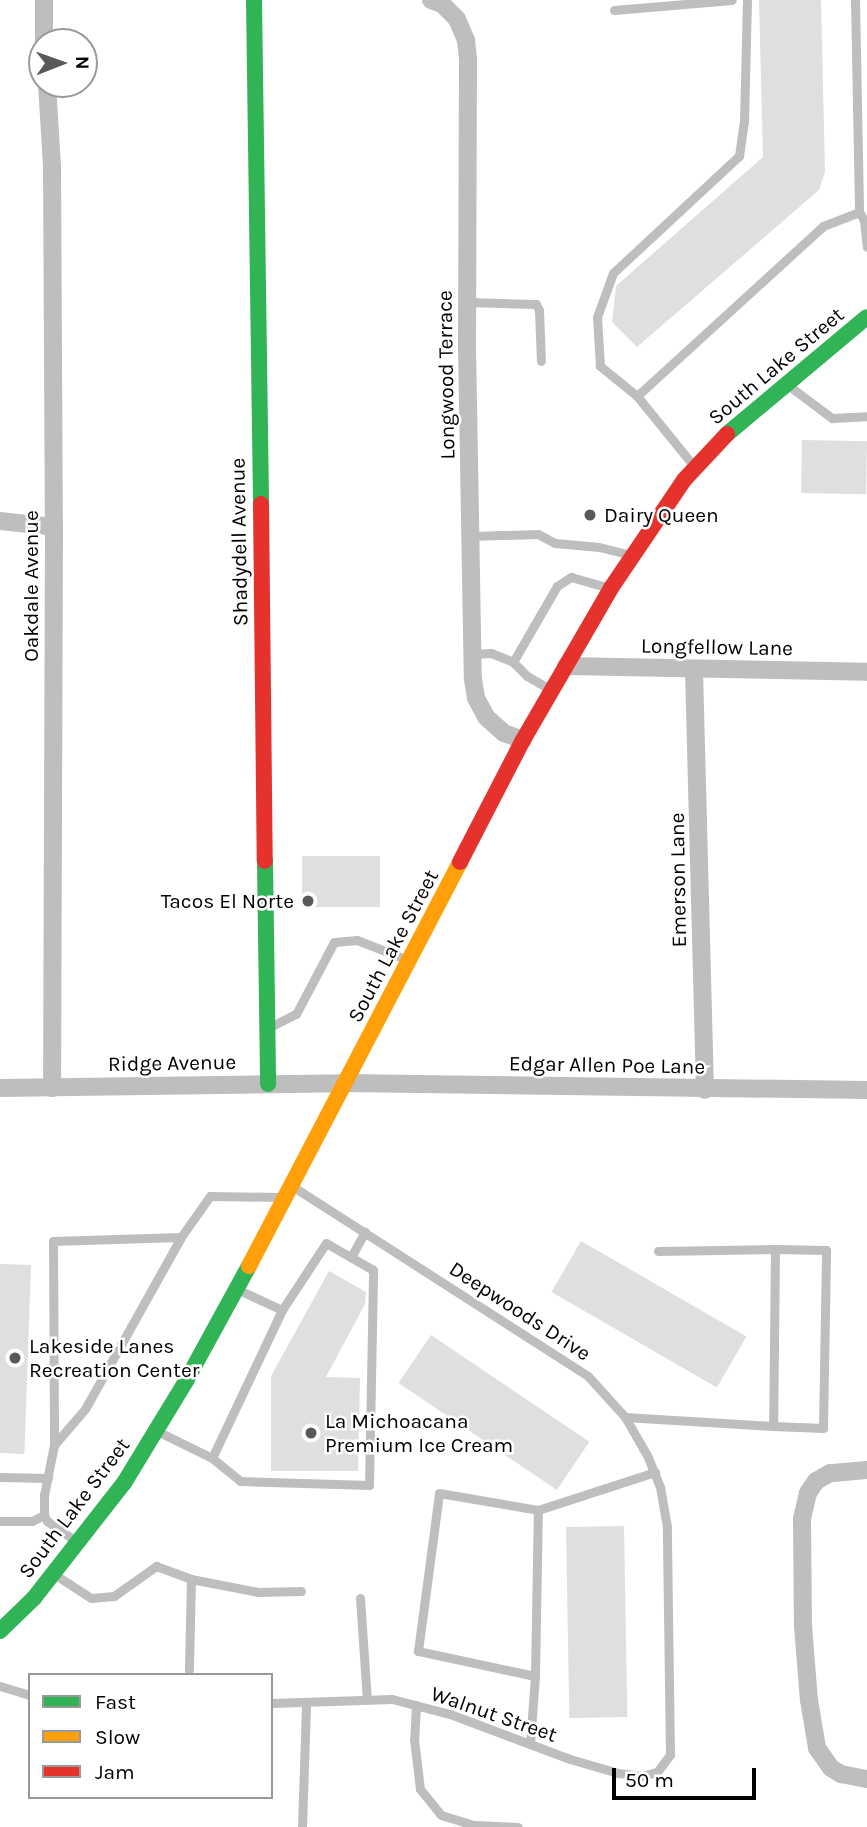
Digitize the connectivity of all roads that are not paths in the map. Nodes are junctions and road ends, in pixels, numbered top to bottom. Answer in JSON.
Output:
{"nodes":[{"id":1,"x":44,"y":0,"type":"edge"},
{"id":2,"x":254,"y":0,"type":"edge"},
{"id":3,"x":431,"y":0,"type":"edge"},
{"id":4,"x":732,"y":0,"type":"edge"},
{"id":5,"x":747,"y":0,"type":"edge"},
{"id":6,"x":856,"y":0,"type":"edge"},
{"id":7,"x":614,"y":10,"type":"dead end"},
{"id":8,"x":44,"y":28,"type":"edge"},
{"id":9,"x":48,"y":98,"type":"edge"},
{"id":10,"x":862,"y":178,"type":"edge"},
{"id":11,"x":863,"y":218,"type":"edge"},
{"id":12,"x":867,"y":247,"type":"edge"},
{"id":13,"x":468,"y":302,"type":"junction"},
{"id":14,"x":867,"y":317,"type":"edge"},
{"id":15,"x":541,"y":362,"type":"dead end"},
{"id":16,"x":785,"y":383,"type":"junction"},
{"id":17,"x":637,"y":396,"type":"junction"},
{"id":18,"x":867,"y":416,"type":"edge"},
{"id":19,"x":696,"y":467,"type":"junction"},
{"id":20,"x":0,"y":521,"type":"edge"},
{"id":21,"x":54,"y":527,"type":"junction"},
{"id":22,"x":471,"y":536,"type":"junction"},
{"id":23,"x":632,"y":556,"type":"junction"},
{"id":24,"x":611,"y":588,"type":"junction"},
{"id":25,"x":473,"y":654,"type":"junction"},
{"id":26,"x":513,"y":662,"type":"junction"},
{"id":27,"x":566,"y":666,"type":"junction"},
{"id":28,"x":694,"y":670,"type":"junction"},
{"id":29,"x":867,"y":672,"type":"edge"},
{"id":30,"x":552,"y":690,"type":"junction"},
{"id":31,"x":523,"y":740,"type":"junction"},
{"id":32,"x":409,"y":960,"type":"junction"},
{"id":33,"x":267,"y":1028,"type":"junction"},
{"id":34,"x":345,"y":1083,"type":"junction"},
{"id":35,"x":268,"y":1084,"type":"junction"},
{"id":36,"x":0,"y":1088,"type":"edge"},
{"id":37,"x":52,"y":1088,"type":"junction"},
{"id":38,"x":705,"y":1090,"type":"junction"},
{"id":39,"x":867,"y":1090,"type":"edge"},
{"id":40,"x":289,"y":1192,"type":"junction"},
{"id":41,"x":365,"y":1232,"type":"junction"},
{"id":42,"x":181,"y":1237,"type":"junction"},
{"id":43,"x":775,"y":1249,"type":"junction"},
{"id":44,"x":658,"y":1251,"type":"dead end"},
{"id":45,"x":351,"y":1258,"type":"junction"},
{"id":46,"x":237,"y":1289,"type":"junction"},
{"id":47,"x":282,"y":1310,"type":"junction"},
{"id":48,"x":625,"y":1417,"type":"junction"},
{"id":49,"x":773,"y":1426,"type":"junction"},
{"id":50,"x":157,"y":1430,"type":"junction"},
{"id":51,"x":54,"y":1445,"type":"junction"},
{"id":52,"x":212,"y":1458,"type":"junction"},
{"id":53,"x":867,"y":1470,"type":"edge"},
{"id":54,"x":654,"y":1472,"type":"junction"},
{"id":55,"x":0,"y":1477,"type":"edge"},
{"id":56,"x":48,"y":1478,"type":"junction"},
{"id":57,"x":538,"y":1510,"type":"junction"},
{"id":58,"x":44,"y":1515,"type":"junction"},
{"id":59,"x":0,"y":1521,"type":"edge"},
{"id":60,"x":79,"y":1543,"type":"junction"},
{"id":61,"x":53,"y":1573,"type":"junction"},
{"id":62,"x":191,"y":1579,"type":"junction"},
{"id":63,"x":301,"y":1591,"type":"dead end"},
{"id":64,"x":360,"y":1598,"type":"dead end"},
{"id":65,"x":0,"y":1631,"type":"edge"},
{"id":66,"x":189,"y":1670,"type":"dead end"},
{"id":67,"x":535,"y":1676,"type":"junction"},
{"id":68,"x":0,"y":1686,"type":"edge"},
{"id":69,"x":28,"y":1694,"type":"edge"},
{"id":70,"x":367,"y":1700,"type":"junction"},
{"id":71,"x":273,"y":1703,"type":"edge"},
{"id":72,"x":306,"y":1704,"type":"junction"},
{"id":73,"x":416,"y":1705,"type":"junction"},
{"id":74,"x":670,"y":1730,"type":"joint"},
{"id":75,"x":530,"y":1744,"type":"junction"},
{"id":76,"x":867,"y":1779,"type":"edge"},
{"id":77,"x":302,"y":1827,"type":"edge"},
{"id":78,"x":518,"y":1827,"type":"edge"}],
"edges":[{"from":1,"to":8,"type":"street"},
{"from":2,"to":33,"type":"main road","name":"Shadydell Avenue"},
{"from":3,"to":13,"type":"street","name":"Longwood Terrace"},
{"from":4,"to":7,"type":"lane"},
{"from":5,"to":17,"type":"lane"},
{"from":6,"to":10,"type":"lane"},
{"from":9,"to":21,"type":"street","name":"Oakdale Avenue"},
{"from":10,"to":11,"type":"lane"},
{"from":11,"to":12,"type":"lane"},
{"from":11,"to":17,"type":"lane"},
{"from":13,"to":15,"type":"lane"},
{"from":13,"to":22,"type":"street","name":"Longwood Terrace"},
{"from":14,"to":16,"type":"main road","name":"South Lake Street"},
{"from":16,"to":18,"type":"lane"},
{"from":16,"to":19,"type":"main road","name":"South Lake Street"},
{"from":17,"to":19,"type":"lane"},
{"from":19,"to":23,"type":"main road","name":"South Lake Street"},
{"from":20,"to":21,"type":"street"},
{"from":21,"to":37,"type":"street","name":"Oakdale Avenue"},
{"from":22,"to":23,"type":"lane"},
{"from":22,"to":25,"type":"street","name":"Longwood Terrace"},
{"from":23,"to":24,"type":"main road","name":"South Lake Street"},
{"from":24,"to":26,"type":"lane"},
{"from":24,"to":27,"type":"main road","name":"South Lake Street"},
{"from":25,"to":26,"type":"lane"},
{"from":25,"to":31,"type":"street","name":"Longwood Terrace"},
{"from":26,"to":30,"type":"lane"},
{"from":27,"to":28,"type":"street","name":"Longfellow Lane"},
{"from":27,"to":30,"type":"main road","name":"South Lake Street"},
{"from":28,"to":29,"type":"street","name":"Longfellow Lane"},
{"from":28,"to":38,"type":"street","name":"Emerson Lane"},
{"from":30,"to":31,"type":"main road","name":"South Lake Street"},
{"from":31,"to":32,"type":"main road","name":"South Lake Street"},
{"from":32,"to":33,"type":"lane"},
{"from":32,"to":34,"type":"main road","name":"South Lake Street"},
{"from":33,"to":35,"type":"main road","name":"Shadydell Avenue"},
{"from":34,"to":35,"type":"street","name":"Ridge Avenue"},
{"from":34,"to":38,"type":"street","name":"Edgar Allen Poe Lane"},
{"from":34,"to":40,"type":"main road","name":"South Lake Street"},
{"from":35,"to":37,"type":"street","name":"Ridge Avenue"},
{"from":36,"to":37,"type":"street","name":"Ridge Avenue"},
{"from":38,"to":39,"type":"street","name":"Edgar Allen Poe Lane"},
{"from":40,"to":41,"type":"lane","name":"Deepwoods Drive"},
{"from":40,"to":42,"type":"lane"},
{"from":40,"to":46,"type":"main road","name":"South Lake Street"},
{"from":41,"to":45,"type":"lane"},
{"from":41,"to":48,"type":"lane","name":"Deepwoods Drive"},
{"from":42,"to":51,"type":"lane"},
{"from":42,"to":51,"type":"lane"},
{"from":43,"to":44,"type":"lane"},
{"from":43,"to":49,"type":"lane"},
{"from":43,"to":49,"type":"lane"},
{"from":45,"to":47,"type":"lane"},
{"from":45,"to":52,"type":"lane"},
{"from":46,"to":47,"type":"lane"},
{"from":46,"to":50,"type":"main road","name":"South Lake Street"},
{"from":47,"to":52,"type":"lane"},
{"from":48,"to":49,"type":"lane"},
{"from":48,"to":54,"type":"lane","name":"Deepwoods Drive"},
{"from":50,"to":52,"type":"lane"},
{"from":50,"to":60,"type":"main road","name":"South Lake Street"},
{"from":51,"to":56,"type":"lane"},
{"from":53,"to":76,"type":"street"},
{"from":54,"to":57,"type":"lane"},
{"from":54,"to":74,"type":"lane","name":"Deepwoods Drive"},
{"from":55,"to":56,"type":"lane"},
{"from":56,"to":58,"type":"lane"},
{"from":57,"to":67,"type":"lane"},
{"from":57,"to":67,"type":"lane"},
{"from":58,"to":59,"type":"lane"},
{"from":58,"to":60,"type":"lane"},
{"from":60,"to":61,"type":"main road","name":"South Lake Street"},
{"from":61,"to":62,"type":"lane"},
{"from":61,"to":65,"type":"main road","name":"South Lake Street"},
{"from":62,"to":63,"type":"lane"},
{"from":62,"to":66,"type":"lane"},
{"from":64,"to":70,"type":"lane"},
{"from":67,"to":75,"type":"lane"},
{"from":68,"to":69,"type":"lane"},
{"from":70,"to":72,"type":"lane","name":"Walnut Street"},
{"from":70,"to":73,"type":"lane","name":"Walnut Street"},
{"from":71,"to":72,"type":"lane","name":"Walnut Street"},
{"from":72,"to":77,"type":"lane"},
{"from":73,"to":75,"type":"lane","name":"Walnut Street"},
{"from":73,"to":78,"type":"lane"},
{"from":74,"to":75,"type":"lane","name":"Walnut Street"}]}
